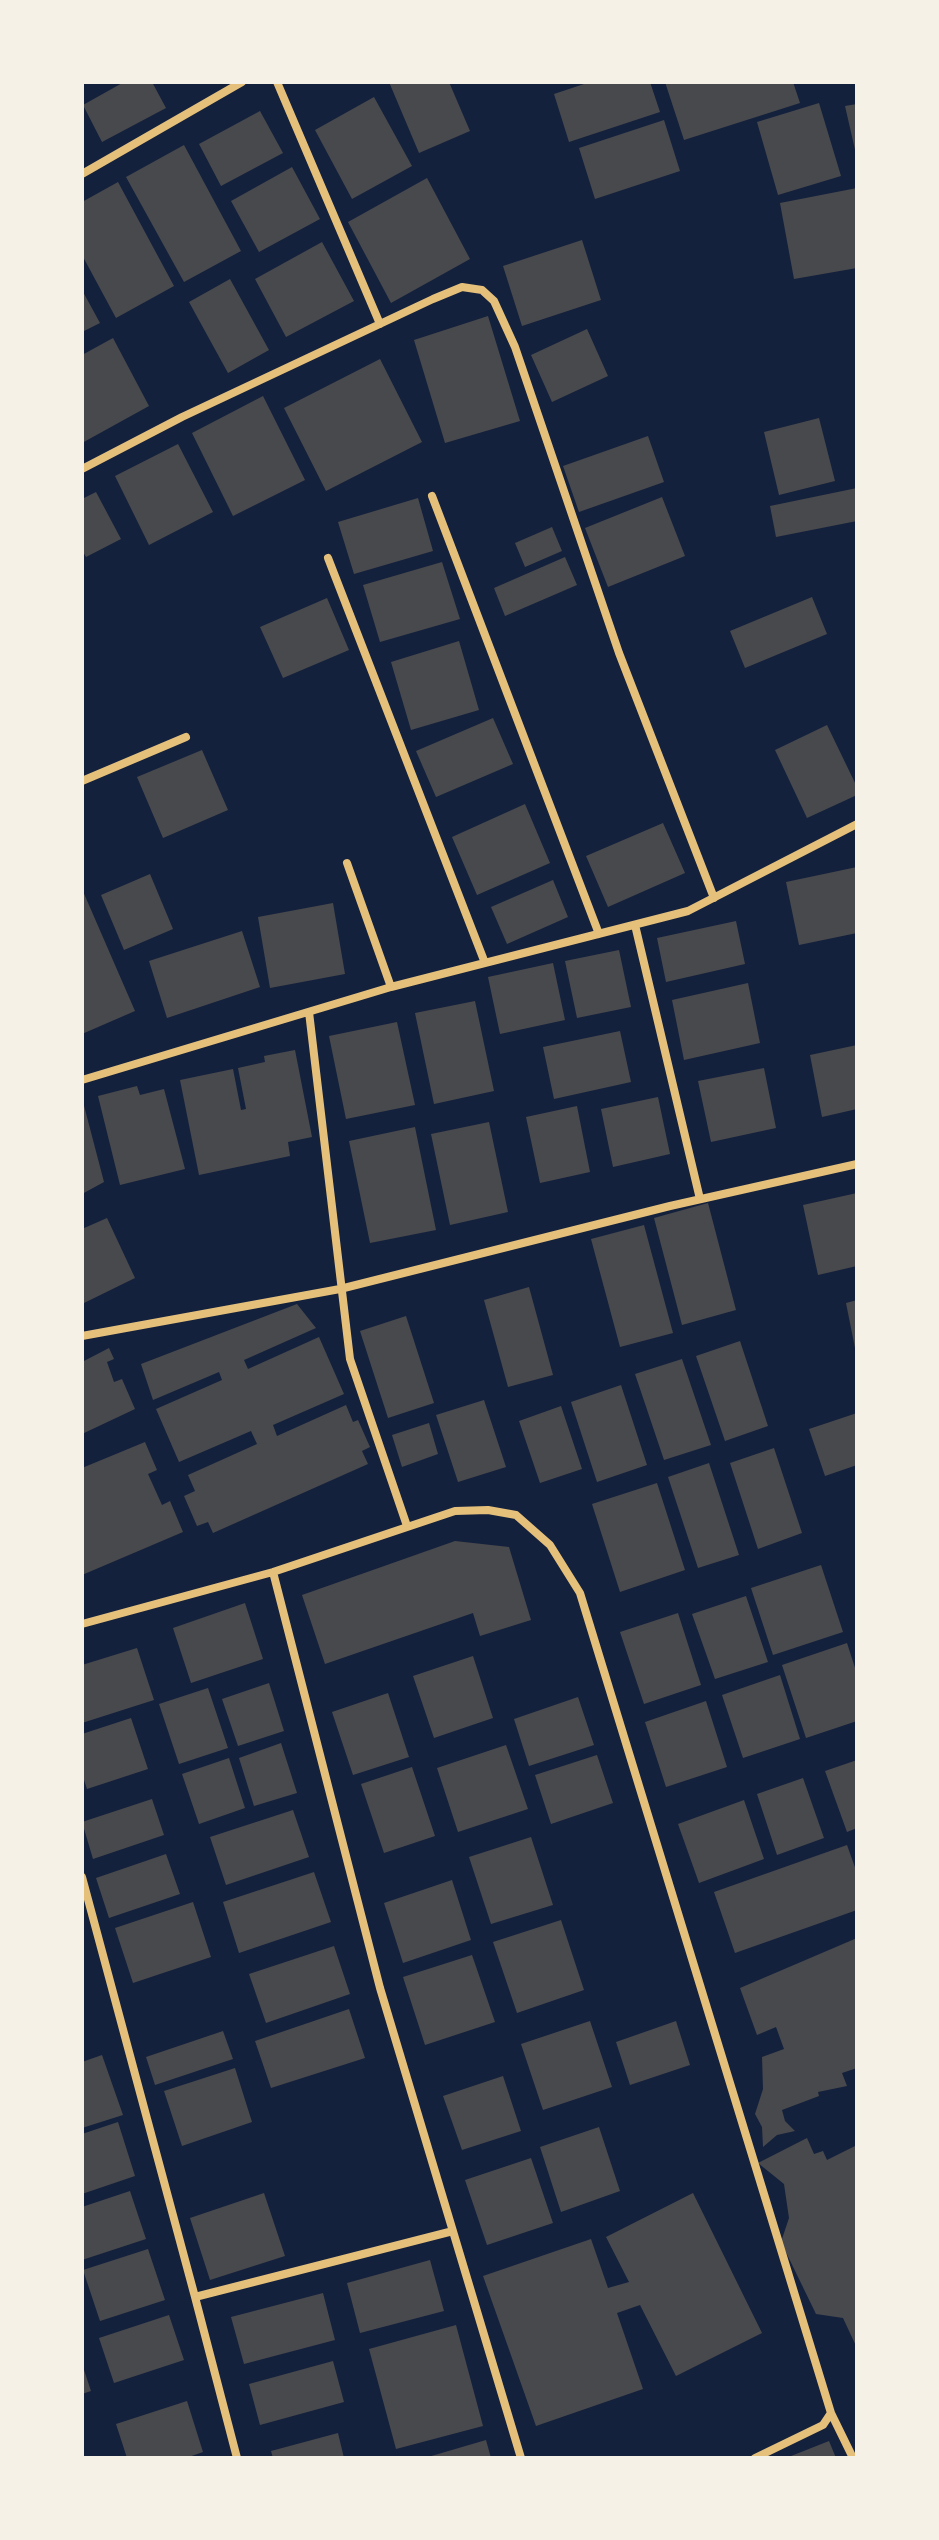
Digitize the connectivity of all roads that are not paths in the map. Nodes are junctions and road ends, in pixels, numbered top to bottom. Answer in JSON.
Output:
{"nodes":[{"id":1,"x":242,"y":82,"type":"edge"},
{"id":2,"x":277,"y":82,"type":"edge"},
{"id":3,"x":82,"y":174,"type":"edge"},
{"id":4,"x":380,"y":324,"type":"junction"},
{"id":5,"x":82,"y":469,"type":"edge"},
{"id":6,"x":432,"y":496,"type":"dead end"},
{"id":7,"x":328,"y":558,"type":"dead end"},
{"id":8,"x":186,"y":737,"type":"dead end"},
{"id":9,"x":82,"y":781,"type":"edge"},
{"id":10,"x":857,"y":824,"type":"edge"},
{"id":11,"x":347,"y":863,"type":"dead end"},
{"id":12,"x":714,"y":898,"type":"junction"},
{"id":13,"x":635,"y":925,"type":"junction"},
{"id":14,"x":599,"y":934,"type":"junction"},
{"id":15,"x":485,"y":963,"type":"junction"},
{"id":16,"x":391,"y":987,"type":"junction"},
{"id":17,"x":309,"y":1012,"type":"junction"},
{"id":18,"x":82,"y":1080,"type":"edge"},
{"id":19,"x":857,"y":1164,"type":"edge"},
{"id":20,"x":700,"y":1199,"type":"junction"},
{"id":21,"x":340,"y":1289,"type":"junction"},
{"id":22,"x":82,"y":1336,"type":"edge"},
{"id":23,"x":407,"y":1526,"type":"junction"},
{"id":24,"x":273,"y":1572,"type":"junction"},
{"id":25,"x":82,"y":1624,"type":"edge"},
{"id":26,"x":82,"y":1877,"type":"edge"},
{"id":27,"x":453,"y":2231,"type":"junction"},
{"id":28,"x":195,"y":2297,"type":"junction"},
{"id":29,"x":831,"y":2413,"type":"junction"},
{"id":30,"x":237,"y":2458,"type":"edge"},
{"id":31,"x":521,"y":2458,"type":"edge"},
{"id":32,"x":755,"y":2458,"type":"edge"},
{"id":33,"x":853,"y":2458,"type":"edge"}],
"edges":[{"from":1,"to":3,"type":"street"},
{"from":2,"to":4,"type":"street"},
{"from":4,"to":5,"type":"street"},
{"from":4,"to":12,"type":"street"},
{"from":6,"to":14,"type":"street"},
{"from":7,"to":15,"type":"street"},
{"from":8,"to":9,"type":"street"},
{"from":10,"to":12,"type":"street"},
{"from":11,"to":16,"type":"street"},
{"from":12,"to":13,"type":"street"},
{"from":13,"to":14,"type":"street"},
{"from":13,"to":20,"type":"street"},
{"from":14,"to":15,"type":"street"},
{"from":15,"to":16,"type":"street"},
{"from":16,"to":17,"type":"street"},
{"from":17,"to":18,"type":"street"},
{"from":17,"to":21,"type":"street"},
{"from":19,"to":20,"type":"street"},
{"from":20,"to":21,"type":"street"},
{"from":21,"to":22,"type":"street"},
{"from":21,"to":23,"type":"street"},
{"from":23,"to":24,"type":"street"},
{"from":23,"to":29,"type":"street"},
{"from":24,"to":25,"type":"street"},
{"from":24,"to":27,"type":"street"},
{"from":26,"to":28,"type":"street"},
{"from":27,"to":28,"type":"street"},
{"from":27,"to":31,"type":"street"},
{"from":28,"to":30,"type":"street"},
{"from":29,"to":32,"type":"street"},
{"from":29,"to":33,"type":"street"}]}
